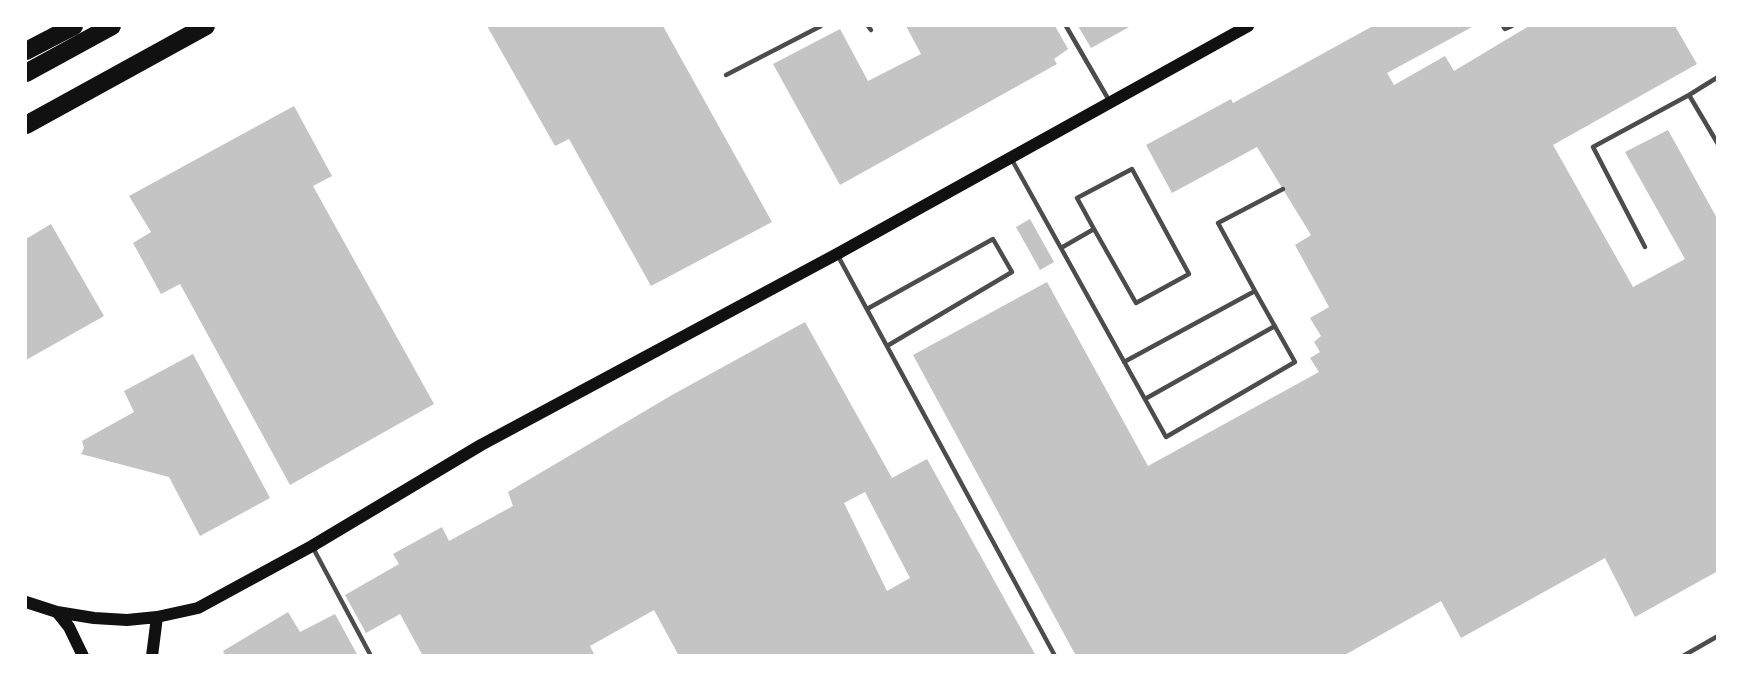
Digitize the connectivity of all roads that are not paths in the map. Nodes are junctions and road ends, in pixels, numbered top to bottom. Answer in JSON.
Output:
{"nodes":[{"id":1,"x":74,"y":26,"type":"edge"},
{"id":2,"x":112,"y":26,"type":"edge"},
{"id":3,"x":207,"y":26,"type":"edge"},
{"id":4,"x":821,"y":26,"type":"edge"},
{"id":5,"x":1066,"y":26,"type":"edge"},
{"id":6,"x":1248,"y":26,"type":"edge"},
{"id":7,"x":1503,"y":26,"type":"edge"},
{"id":8,"x":1512,"y":26,"type":"edge"},
{"id":9,"x":26,"y":51,"type":"edge"},
{"id":10,"x":26,"y":73,"type":"edge"},
{"id":11,"x":726,"y":75,"type":"dead end"},
{"id":12,"x":1718,"y":77,"type":"edge"},
{"id":13,"x":1689,"y":95,"type":"junction"},
{"id":14,"x":1110,"y":102,"type":"junction"},
{"id":15,"x":26,"y":125,"type":"edge"},
{"id":16,"x":1718,"y":144,"type":"edge"},
{"id":17,"x":1010,"y":157,"type":"junction"},
{"id":18,"x":1283,"y":189,"type":"dead end"},
{"id":19,"x":1094,"y":229,"type":"junction"},
{"id":20,"x":1645,"y":247,"type":"dead end"},
{"id":21,"x":1061,"y":249,"type":"junction"},
{"id":22,"x":837,"y":254,"type":"junction"},
{"id":23,"x":1255,"y":291,"type":"junction"},
{"id":24,"x":867,"y":309,"type":"junction"},
{"id":25,"x":1275,"y":326,"type":"junction"},
{"id":26,"x":887,"y":346,"type":"junction"},
{"id":27,"x":1124,"y":362,"type":"junction"},
{"id":28,"x":1145,"y":399,"type":"junction"},
{"id":29,"x":312,"y":546,"type":"junction"},
{"id":30,"x":26,"y":602,"type":"edge"},
{"id":31,"x":57,"y":612,"type":"junction"},
{"id":32,"x":157,"y":617,"type":"junction"},
{"id":33,"x":1718,"y":636,"type":"edge"},
{"id":34,"x":83,"y":656,"type":"edge"},
{"id":35,"x":152,"y":656,"type":"edge"},
{"id":36,"x":371,"y":656,"type":"edge"},
{"id":37,"x":1055,"y":656,"type":"edge"},
{"id":38,"x":1683,"y":656,"type":"edge"}],
"edges":[{"from":1,"to":9,"type":"highway"},
{"from":2,"to":10,"type":"highway"},
{"from":3,"to":15,"type":"highway"},
{"from":4,"to":11,"type":"lane"},
{"from":5,"to":14,"type":"lane"},
{"from":6,"to":14,"type":"main road"},
{"from":7,"to":8,"type":"lane"},
{"from":12,"to":13,"type":"lane"},
{"from":13,"to":16,"type":"lane"},
{"from":13,"to":20,"type":"lane"},
{"from":14,"to":17,"type":"main road"},
{"from":17,"to":21,"type":"lane"},
{"from":17,"to":22,"type":"main road"},
{"from":18,"to":23,"type":"lane"},
{"from":19,"to":19,"type":"lane"},
{"from":19,"to":21,"type":"lane"},
{"from":21,"to":27,"type":"lane"},
{"from":22,"to":24,"type":"lane"},
{"from":22,"to":29,"type":"main road"},
{"from":23,"to":25,"type":"lane"},
{"from":23,"to":27,"type":"lane"},
{"from":24,"to":26,"type":"lane"},
{"from":24,"to":26,"type":"lane"},
{"from":25,"to":28,"type":"lane"},
{"from":25,"to":28,"type":"lane"},
{"from":26,"to":37,"type":"lane"},
{"from":27,"to":28,"type":"lane"},
{"from":29,"to":32,"type":"main road"},
{"from":29,"to":36,"type":"lane"},
{"from":30,"to":31,"type":"main road"},
{"from":31,"to":32,"type":"main road"},
{"from":31,"to":34,"type":"main road"},
{"from":32,"to":35,"type":"main road"},
{"from":33,"to":38,"type":"lane"}]}
